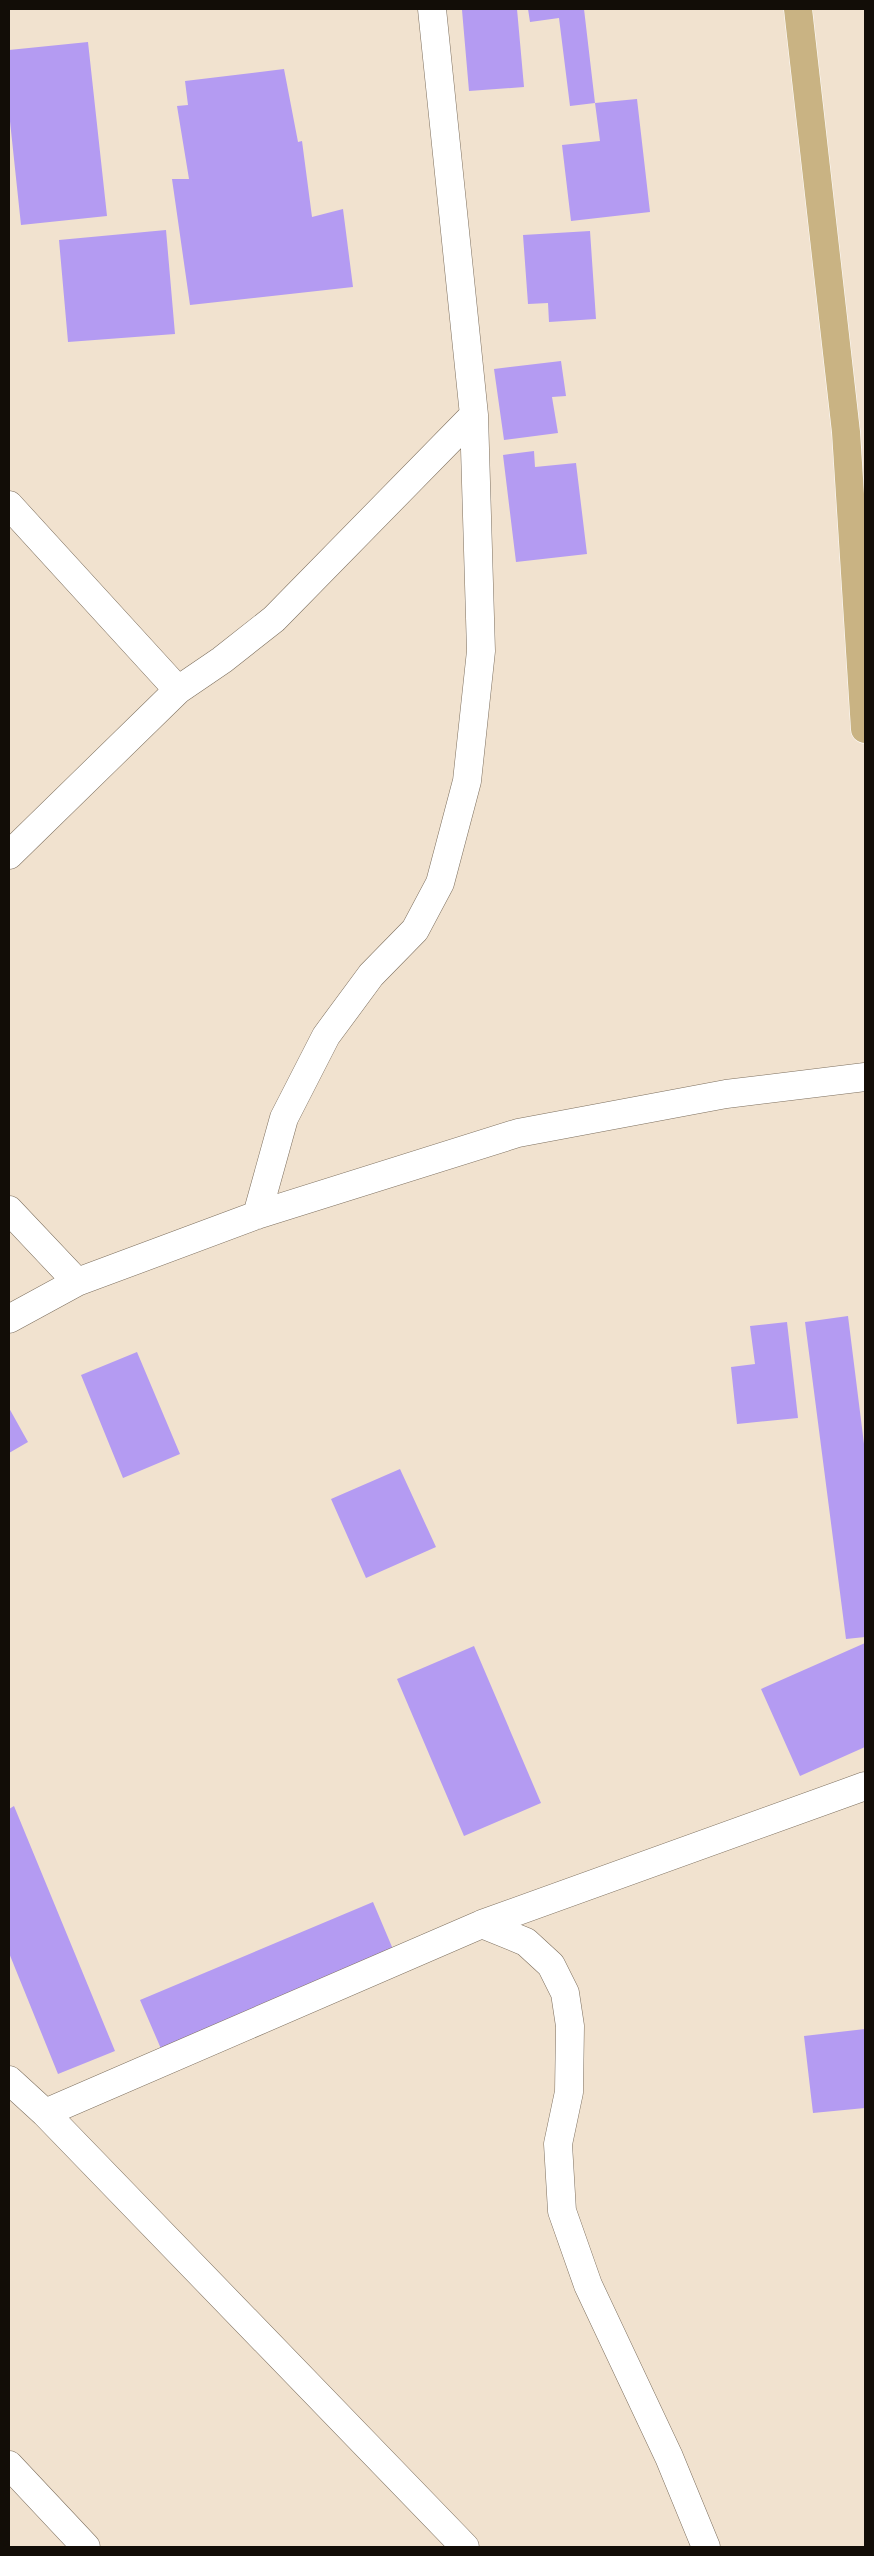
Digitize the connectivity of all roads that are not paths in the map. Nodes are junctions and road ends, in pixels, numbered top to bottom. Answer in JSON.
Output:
{"nodes":[{"id":1,"x":432,"y":9,"type":"edge"},
{"id":2,"x":798,"y":9,"type":"edge"},
{"id":3,"x":474,"y":415,"type":"junction"},
{"id":4,"x":9,"y":505,"type":"edge"},
{"id":5,"x":178,"y":690,"type":"junction"},
{"id":6,"x":865,"y":730,"type":"edge"},
{"id":7,"x":9,"y":855,"type":"edge"},
{"id":8,"x":865,"y":1077,"type":"edge"},
{"id":9,"x":9,"y":1210,"type":"edge"},
{"id":10,"x":257,"y":1216,"type":"junction"},
{"id":11,"x":77,"y":1282,"type":"junction"},
{"id":12,"x":9,"y":1319,"type":"edge"},
{"id":13,"x":865,"y":1786,"type":"edge"},
{"id":14,"x":482,"y":1924,"type":"junction"},
{"id":15,"x":9,"y":2080,"type":"edge"},
{"id":16,"x":45,"y":2113,"type":"junction"},
{"id":17,"x":9,"y":2465,"type":"edge"},
{"id":18,"x":86,"y":2547,"type":"edge"},
{"id":19,"x":465,"y":2547,"type":"edge"},
{"id":20,"x":706,"y":2547,"type":"edge"}],
"edges":[{"from":1,"to":3,"type":"street"},
{"from":2,"to":6,"type":"main road"},
{"from":3,"to":5,"type":"street"},
{"from":3,"to":10,"type":"street"},
{"from":4,"to":5,"type":"street"},
{"from":5,"to":7,"type":"street"},
{"from":8,"to":10,"type":"street"},
{"from":9,"to":11,"type":"street"},
{"from":10,"to":11,"type":"street"},
{"from":11,"to":12,"type":"street"},
{"from":13,"to":14,"type":"street"},
{"from":14,"to":16,"type":"street"},
{"from":14,"to":20,"type":"street"},
{"from":15,"to":16,"type":"street"},
{"from":16,"to":19,"type":"street"},
{"from":17,"to":18,"type":"street"}]}
